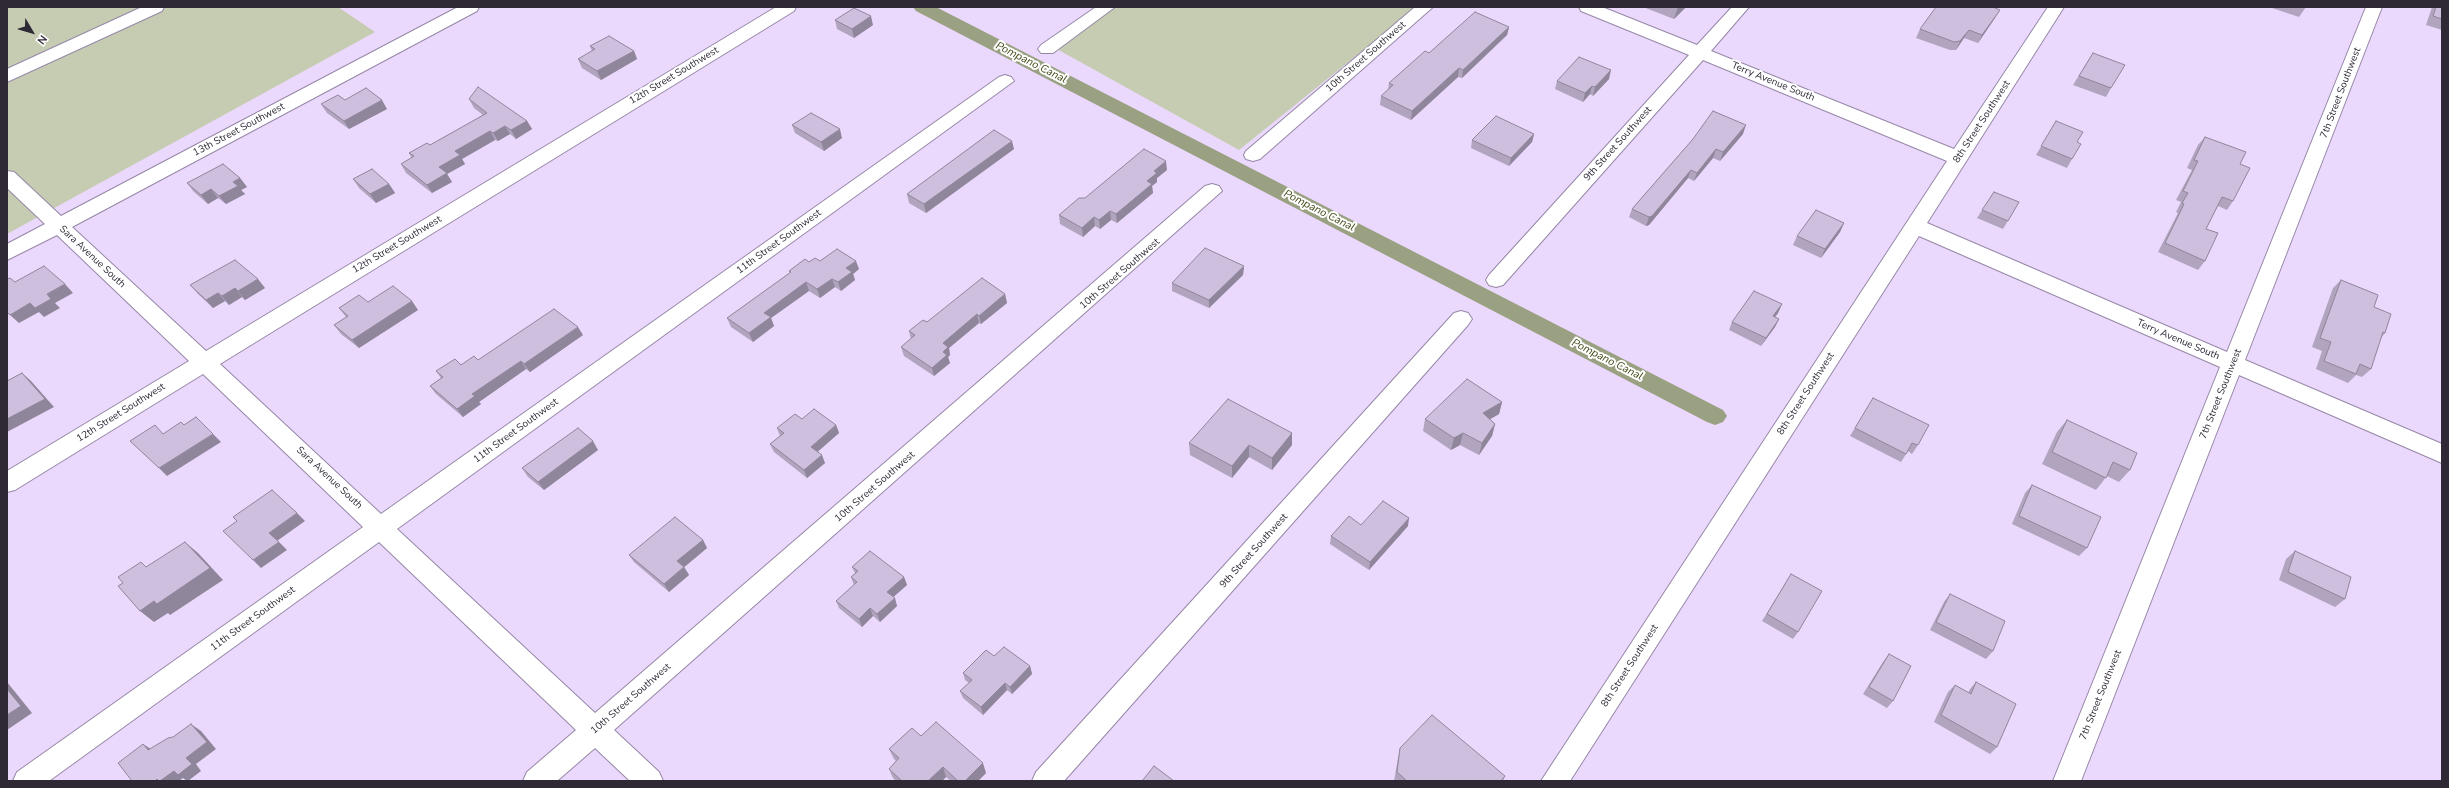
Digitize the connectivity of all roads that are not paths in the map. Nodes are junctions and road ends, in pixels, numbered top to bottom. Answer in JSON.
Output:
{"nodes":[{"id":1,"x":156,"y":7,"type":"edge"},
{"id":2,"x":471,"y":7,"type":"edge"},
{"id":3,"x":788,"y":7,"type":"edge"},
{"id":4,"x":1107,"y":7,"type":"edge"},
{"id":5,"x":1425,"y":7,"type":"edge"},
{"id":6,"x":1587,"y":7,"type":"edge"},
{"id":7,"x":1741,"y":7,"type":"edge"},
{"id":8,"x":2056,"y":7,"type":"edge"},
{"id":9,"x":2374,"y":7,"type":"edge"},
{"id":10,"x":1047,"y":49,"type":"dead end"},
{"id":11,"x":1700,"y":53,"type":"junction"},
{"id":12,"x":7,"y":76,"type":"edge"},
{"id":13,"x":1005,"y":81,"type":"dead end"},
{"id":14,"x":1253,"y":155,"type":"dead end"},
{"id":15,"x":1958,"y":158,"type":"junction"},
{"id":16,"x":7,"y":177,"type":"edge"},
{"id":17,"x":1212,"y":191,"type":"dead end"},
{"id":18,"x":58,"y":226,"type":"junction"},
{"id":19,"x":1915,"y":226,"type":"junction"},
{"id":20,"x":7,"y":253,"type":"edge"},
{"id":21,"x":1496,"y":280,"type":"dead end"},
{"id":22,"x":1461,"y":319,"type":"dead end"},
{"id":23,"x":204,"y":363,"type":"junction"},
{"id":24,"x":2233,"y":364,"type":"junction"},
{"id":25,"x":2442,"y":454,"type":"edge"},
{"id":26,"x":7,"y":483,"type":"edge"},
{"id":27,"x":381,"y":527,"type":"junction"},
{"id":28,"x":595,"y":730,"type":"junction"},
{"id":29,"x":27,"y":781,"type":"edge"},
{"id":30,"x":537,"y":781,"type":"edge"},
{"id":31,"x":649,"y":781,"type":"edge"},
{"id":32,"x":1046,"y":781,"type":"edge"},
{"id":33,"x":1555,"y":781,"type":"edge"},
{"id":34,"x":2067,"y":781,"type":"edge"}],
"edges":[{"from":1,"to":12,"type":"street"},
{"from":2,"to":18,"type":"street","name":"13th Street Southwest"},
{"from":3,"to":23,"type":"street","name":"12th Street Southwest"},
{"from":4,"to":10,"type":"street"},
{"from":5,"to":14,"type":"street","name":"10th Street Southwest"},
{"from":6,"to":11,"type":"street","name":"Terry Avenue South"},
{"from":7,"to":11,"type":"street","name":"9th Street Southwest"},
{"from":8,"to":15,"type":"street","name":"8th Street Southwest"},
{"from":9,"to":24,"type":"street","name":"7th Street Southwest"},
{"from":11,"to":15,"type":"street","name":"Terry Avenue South"},
{"from":11,"to":21,"type":"street","name":"9th Street Southwest"},
{"from":13,"to":27,"type":"street","name":"11th Street Southwest"},
{"from":15,"to":19,"type":"street","name":"8th Street Southwest"},
{"from":16,"to":18,"type":"street","name":"Sara Avenue South"},
{"from":17,"to":28,"type":"street","name":"10th Street Southwest"},
{"from":18,"to":20,"type":"street","name":"13th Street Southwest"},
{"from":18,"to":23,"type":"street","name":"Sara Avenue South"},
{"from":19,"to":24,"type":"street","name":"Terry Avenue South"},
{"from":19,"to":33,"type":"street","name":"8th Street Southwest"},
{"from":22,"to":32,"type":"street","name":"9th Street Southwest"},
{"from":23,"to":26,"type":"street","name":"12th Street Southwest"},
{"from":23,"to":27,"type":"street","name":"Sara Avenue South"},
{"from":24,"to":25,"type":"street","name":"Terry Avenue South"},
{"from":24,"to":34,"type":"street","name":"7th Street Southwest"},
{"from":27,"to":28,"type":"street","name":"Sara Avenue South"},
{"from":27,"to":29,"type":"street","name":"11th Street Southwest"},
{"from":28,"to":30,"type":"street","name":"10th Street Southwest"},
{"from":28,"to":31,"type":"street","name":"Sara Avenue South"}]}
